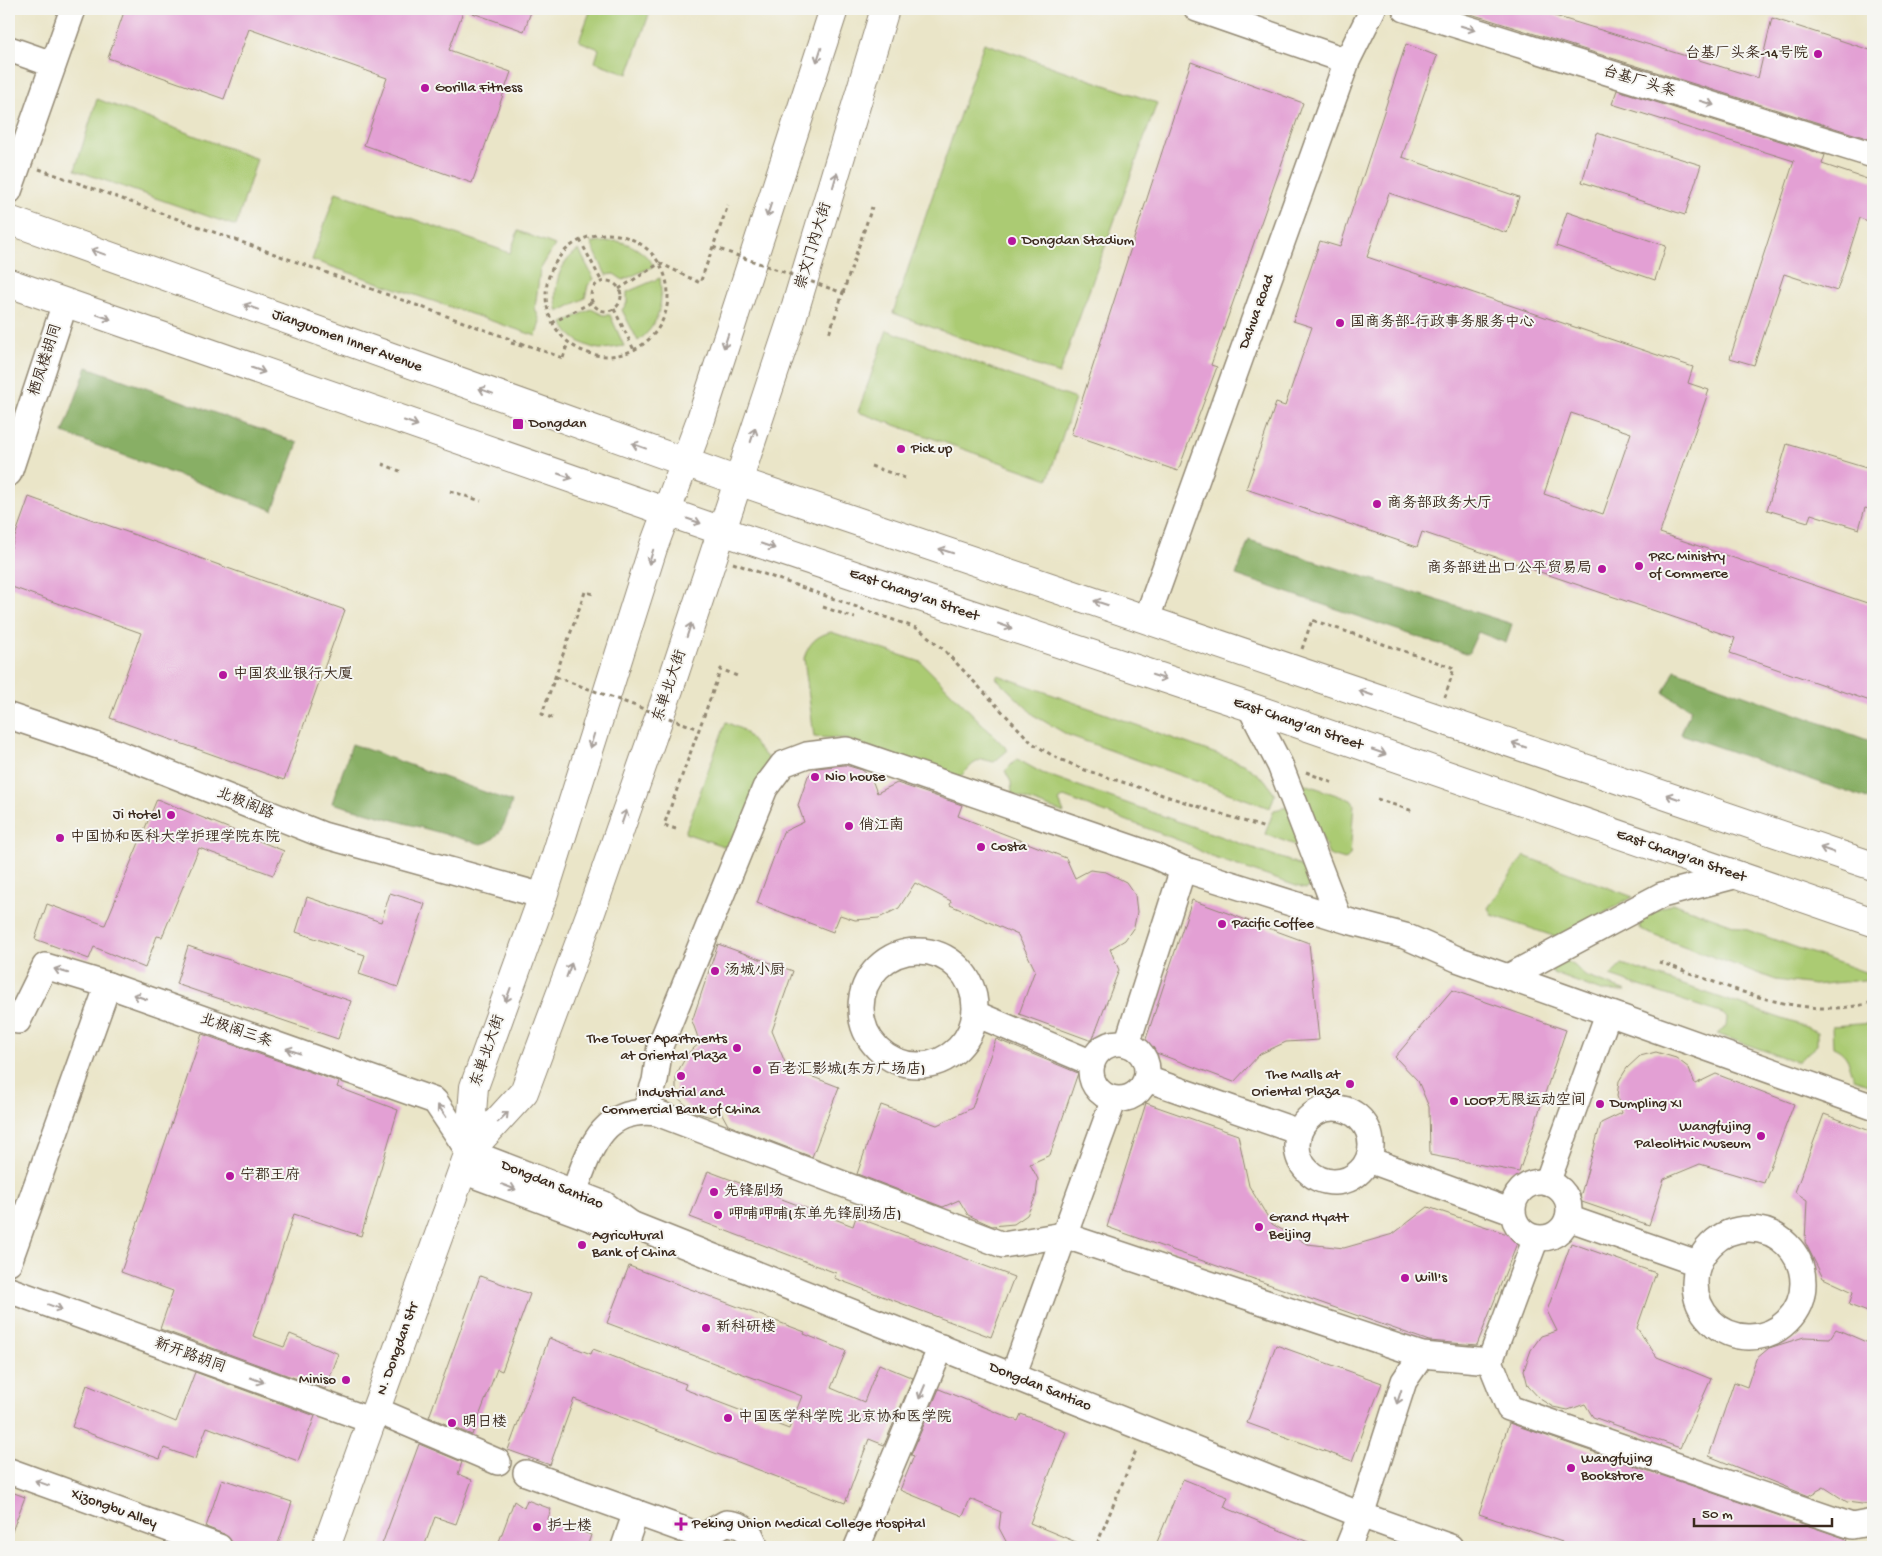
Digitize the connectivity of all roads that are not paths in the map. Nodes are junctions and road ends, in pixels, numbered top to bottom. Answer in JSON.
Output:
{"nodes":[{"id":1,"x":73,"y":9,"type":"edge"},
{"id":2,"x":834,"y":9,"type":"edge"},
{"id":3,"x":885,"y":9,"type":"edge"},
{"id":4,"x":1198,"y":9,"type":"edge"},
{"id":5,"x":1373,"y":9,"type":"edge"},
{"id":6,"x":1405,"y":9,"type":"edge"},
{"id":7,"x":9,"y":49,"type":"edge"},
{"id":8,"x":1347,"y":61,"type":"junction"},
{"id":9,"x":52,"y":64,"type":"junction"},
{"id":10,"x":1873,"y":155,"type":"edge"},
{"id":11,"x":9,"y":191,"type":"edge"},
{"id":12,"x":9,"y":220,"type":"edge"},
{"id":13,"x":9,"y":283,"type":"edge"},
{"id":14,"x":65,"y":303,"type":"junction"},
{"id":15,"x":685,"y":463,"type":"junction"},
{"id":16,"x":9,"y":474,"type":"edge"},
{"id":17,"x":738,"y":481,"type":"junction"},
{"id":18,"x":667,"y":511,"type":"junction"},
{"id":19,"x":717,"y":543,"type":"junction"},
{"id":20,"x":1147,"y":618,"type":"junction"},
{"id":21,"x":1250,"y":707,"type":"junction"},
{"id":22,"x":9,"y":716,"type":"edge"},
{"id":23,"x":1873,"y":866,"type":"edge"},
{"id":24,"x":1183,"y":869,"type":"junction"},
{"id":25,"x":1738,"y":875,"type":"junction"},
{"id":26,"x":543,"y":896,"type":"junction"},
{"id":27,"x":1339,"y":918,"type":"junction"},
{"id":28,"x":1873,"y":922,"type":"edge"},
{"id":29,"x":1508,"y":977,"type":"junction"},
{"id":30,"x":108,"y":985,"type":"junction"},
{"id":31,"x":976,"y":1014,"type":"junction"},
{"id":32,"x":1608,"y":1014,"type":"junction"},
{"id":33,"x":9,"y":1017,"type":"edge"},
{"id":34,"x":1127,"y":1044,"type":"junction"},
{"id":35,"x":1092,"y":1063,"type":"junction"},
{"id":36,"x":1147,"y":1079,"type":"junction"},
{"id":37,"x":1114,"y":1099,"type":"junction"},
{"id":38,"x":1873,"y":1108,"type":"edge"},
{"id":39,"x":645,"y":1111,"type":"junction"},
{"id":40,"x":1299,"y":1132,"type":"junction"},
{"id":41,"x":1369,"y":1160,"type":"junction"},
{"id":42,"x":466,"y":1161,"type":"junction"},
{"id":43,"x":1547,"y":1183,"type":"junction"},
{"id":44,"x":574,"y":1192,"type":"junction"},
{"id":45,"x":1512,"y":1212,"type":"junction"},
{"id":46,"x":1568,"y":1218,"type":"junction"},
{"id":47,"x":631,"y":1224,"type":"junction"},
{"id":48,"x":1063,"y":1235,"type":"junction"},
{"id":49,"x":1536,"y":1238,"type":"junction"},
{"id":50,"x":9,"y":1262,"type":"edge"},
{"id":51,"x":1697,"y":1263,"type":"junction"},
{"id":52,"x":9,"y":1290,"type":"edge"},
{"id":53,"x":941,"y":1348,"type":"junction"},
{"id":54,"x":1422,"y":1355,"type":"junction"},
{"id":55,"x":1490,"y":1361,"type":"junction"},
{"id":56,"x":1013,"y":1376,"type":"junction"},
{"id":57,"x":374,"y":1416,"type":"junction"},
{"id":58,"x":498,"y":1462,"type":"dead end"},
{"id":59,"x":9,"y":1471,"type":"edge"},
{"id":60,"x":526,"y":1473,"type":"dead end"},
{"id":61,"x":640,"y":1513,"type":"junction"},
{"id":62,"x":1369,"y":1519,"type":"junction"},
{"id":63,"x":1873,"y":1522,"type":"edge"},
{"id":64,"x":707,"y":1543,"type":"edge"},
{"id":65,"x":219,"y":1547,"type":"edge"},
{"id":66,"x":326,"y":1547,"type":"edge"},
{"id":67,"x":624,"y":1547,"type":"edge"},
{"id":68,"x":755,"y":1547,"type":"edge"},
{"id":69,"x":857,"y":1547,"type":"edge"},
{"id":70,"x":1348,"y":1547,"type":"edge"},
{"id":71,"x":1367,"y":1547,"type":"edge"},
{"id":72,"x":1450,"y":1547,"type":"edge"}],
"edges":[{"from":1,"to":9,"type":"street"},
{"from":2,"to":15,"type":"main road","one_way":true},
{"from":17,"to":3,"type":"main road","name":"崇文门内大街","one_way":true},
{"from":4,"to":8,"type":"street"},
{"from":5,"to":8,"type":"street","name":"Dahua Road"},
{"from":6,"to":10,"type":"street","name":"台基厂头条","one_way":true},
{"from":7,"to":9,"type":"street"},
{"from":8,"to":20,"type":"street","name":"Dahua Road"},
{"from":9,"to":11,"type":"street"},
{"from":15,"to":12,"type":"main road","name":"Jianguomen Inner Avenue","one_way":true},
{"from":13,"to":14,"type":"main road"},
{"from":14,"to":16,"type":"street","name":"栖凤楼胡同"},
{"from":14,"to":18,"type":"main road","one_way":true},
{"from":15,"to":17,"type":"main road","name":"Jianguomen Inner Avenue"},
{"from":15,"to":18,"type":"main road","name":"东单北大街"},
{"from":17,"to":19,"type":"main road","name":"崇文门内大街"},
{"from":20,"to":17,"type":"main road","one_way":true},
{"from":18,"to":19,"type":"main road","name":"East Chang'an Street","one_way":true},
{"from":18,"to":26,"type":"main road","name":"东单北大街","one_way":true},
{"from":19,"to":21,"type":"main road","name":"East Chang'an Street","one_way":true},
{"from":42,"to":19,"type":"main road","name":"东单北大街","one_way":true},
{"from":23,"to":20,"type":"main road","one_way":true},
{"from":21,"to":25,"type":"main road","name":"East Chang'an Street","one_way":true},
{"from":21,"to":27,"type":"street"},
{"from":22,"to":26,"type":"street","name":"北极阁路"},
{"from":24,"to":27,"type":"street"},
{"from":24,"to":34,"type":"street"},
{"from":24,"to":39,"type":"street"},
{"from":25,"to":28,"type":"main road","name":"East Chang'an Street"},
{"from":25,"to":29,"type":"street"},
{"from":26,"to":42,"type":"main road","name":"东单北大街","one_way":true},
{"from":27,"to":29,"type":"street"},
{"from":29,"to":32,"type":"street"},
{"from":30,"to":33,"type":"street","name":"北极阁三条","one_way":true},
{"from":42,"to":30,"type":"street","name":"北极阁三条","one_way":true},
{"from":30,"to":50,"type":"street"},
{"from":31,"to":31,"type":"street"},
{"from":31,"to":35,"type":"street"},
{"from":32,"to":38,"type":"street"},
{"from":32,"to":43,"type":"street"},
{"from":34,"to":35,"type":"street"},
{"from":34,"to":36,"type":"street"},
{"from":35,"to":37,"type":"street"},
{"from":36,"to":37,"type":"street"},
{"from":36,"to":40,"type":"street"},
{"from":37,"to":48,"type":"street"},
{"from":39,"to":44,"type":"street"},
{"from":39,"to":48,"type":"street"},
{"from":40,"to":41,"type":"street"},
{"from":40,"to":41,"type":"street"},
{"from":41,"to":45,"type":"street"},
{"from":42,"to":44,"type":"street","name":"Dongdan Santiao"},
{"from":42,"to":47,"type":"street","name":"Dongdan Santiao","one_way":true},
{"from":42,"to":57,"type":"main road","name":"N. Dongdan Str"},
{"from":43,"to":45,"type":"street"},
{"from":43,"to":46,"type":"street"},
{"from":44,"to":47,"type":"street","name":"Dongdan Santiao"},
{"from":45,"to":49,"type":"street"},
{"from":46,"to":49,"type":"street"},
{"from":46,"to":51,"type":"street"},
{"from":47,"to":53,"type":"street","name":"Dongdan Santiao"},
{"from":48,"to":54,"type":"street"},
{"from":48,"to":56,"type":"street"},
{"from":49,"to":55,"type":"street"},
{"from":51,"to":51,"type":"street"},
{"from":52,"to":57,"type":"street","name":"新开路胡同","one_way":true},
{"from":53,"to":56,"type":"street","name":"Dongdan Santiao"},
{"from":53,"to":69,"type":"street","one_way":true},
{"from":54,"to":55,"type":"street"},
{"from":54,"to":62,"type":"street"},
{"from":55,"to":63,"type":"street"},
{"from":56,"to":62,"type":"street","name":"Dongdan Santiao"},
{"from":57,"to":58,"type":"street","name":"新开路胡同"},
{"from":57,"to":66,"type":"main road","name":"N. Dongdan Str"},
{"from":65,"to":59,"type":"street","name":"Xizongbu Alley","one_way":true},
{"from":60,"to":61,"type":"street"},
{"from":61,"to":64,"type":"street"},
{"from":61,"to":67,"type":"street"},
{"from":62,"to":70,"type":"street"},
{"from":62,"to":71,"type":"street"},
{"from":62,"to":72,"type":"street","name":"Dongdan Santiao"},
{"from":64,"to":68,"type":"street"}]}
